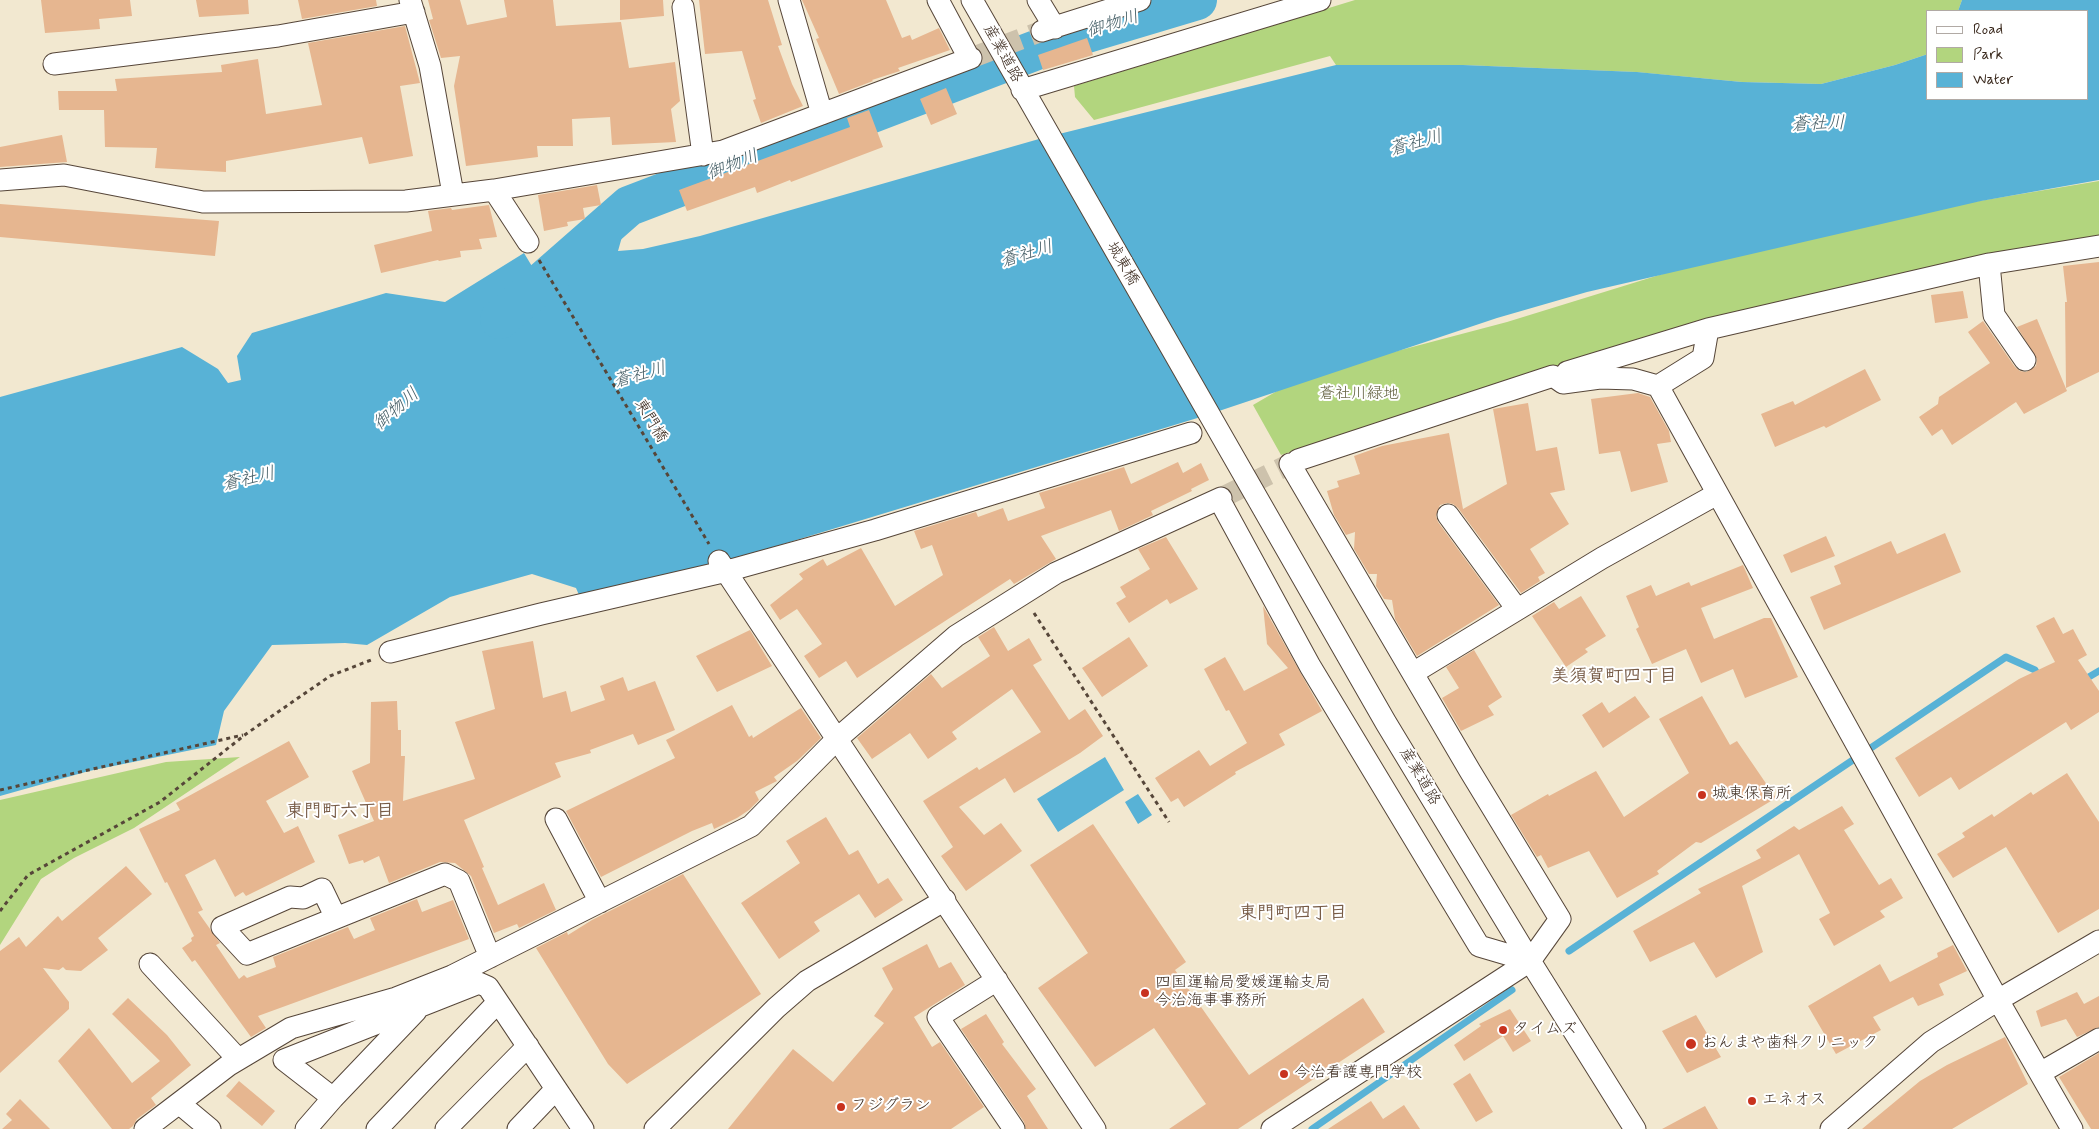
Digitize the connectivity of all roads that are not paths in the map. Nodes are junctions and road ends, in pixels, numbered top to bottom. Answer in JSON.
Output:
{"nodes":[{"id":1,"x":789,"y":0,"type":"edge"},
{"id":2,"x":938,"y":0,"type":"edge"},
{"id":3,"x":972,"y":0,"type":"edge"},
{"id":4,"x":1038,"y":0,"type":"edge"},
{"id":5,"x":1140,"y":0,"type":"edge"},
{"id":6,"x":1320,"y":0,"type":"edge"},
{"id":7,"x":412,"y":6,"type":"edge"},
{"id":8,"x":683,"y":7,"type":"dead end"},
{"id":9,"x":1084,"y":9,"type":"edge"},
{"id":10,"x":54,"y":64,"type":"dead end"},
{"id":11,"x":1022,"y":90,"type":"junction"},
{"id":12,"x":1033,"y":109,"type":"joint"},
{"id":13,"x":822,"y":114,"type":"junction"},
{"id":14,"x":704,"y":155,"type":"junction"},
{"id":15,"x":0,"y":180,"type":"edge"},
{"id":16,"x":494,"y":190,"type":"junction"},
{"id":17,"x":454,"y":194,"type":"junction"},
{"id":18,"x":528,"y":242,"type":"road end"},
{"id":19,"x":2099,"y":246,"type":"edge"},
{"id":20,"x":1989,"y":264,"type":"junction"},
{"id":21,"x":1708,"y":329,"type":"junction"},
{"id":22,"x":2025,"y":360,"type":"dead end"},
{"id":23,"x":1553,"y":376,"type":"junction"},
{"id":24,"x":1658,"y":386,"type":"junction"},
{"id":25,"x":1212,"y":418,"type":"joint"},
{"id":26,"x":1190,"y":433,"type":"dead end"},
{"id":27,"x":1717,"y":494,"type":"junction"},
{"id":28,"x":1448,"y":515,"type":"dead end"},
{"id":29,"x":723,"y":566,"type":"junction"},
{"id":30,"x":1517,"y":609,"type":"junction"},
{"id":31,"x":390,"y":652,"type":"road end"},
{"id":32,"x":1413,"y":673,"type":"junction"},
{"id":33,"x":838,"y":738,"type":"junction"},
{"id":34,"x":556,"y":819,"type":"dead end"},
{"id":35,"x":945,"y":900,"type":"junction"},
{"id":36,"x":600,"y":902,"type":"junction"},
{"id":37,"x":336,"y":918,"type":"junction"},
{"id":38,"x":2099,"y":941,"type":"edge"},
{"id":39,"x":490,"y":956,"type":"junction"},
{"id":40,"x":1530,"y":960,"type":"junction"},
{"id":41,"x":150,"y":964,"type":"dead end"},
{"id":42,"x":997,"y":980,"type":"junction"},
{"id":43,"x":1998,"y":1000,"type":"junction"},
{"id":44,"x":498,"y":1002,"type":"junction"},
{"id":45,"x":421,"y":1006,"type":"junction"},
{"id":46,"x":2099,"y":1039,"type":"edge"},
{"id":47,"x":528,"y":1046,"type":"junction"},
{"id":48,"x":238,"y":1059,"type":"junction"},
{"id":49,"x":2040,"y":1073,"type":"junction"},
{"id":50,"x":556,"y":1089,"type":"junction"},
{"id":51,"x":333,"y":1098,"type":"junction"},
{"id":52,"x":180,"y":1104,"type":"junction"},
{"id":53,"x":1841,"y":1125,"type":"edge"},
{"id":54,"x":145,"y":1129,"type":"edge"},
{"id":55,"x":210,"y":1129,"type":"edge"},
{"id":56,"x":306,"y":1129,"type":"edge"},
{"id":57,"x":377,"y":1129,"type":"edge"},
{"id":58,"x":446,"y":1129,"type":"edge"},
{"id":59,"x":518,"y":1129,"type":"edge"},
{"id":60,"x":583,"y":1129,"type":"edge"},
{"id":61,"x":656,"y":1129,"type":"edge"},
{"id":62,"x":1014,"y":1129,"type":"edge"},
{"id":63,"x":1095,"y":1129,"type":"edge"},
{"id":64,"x":1272,"y":1129,"type":"edge"},
{"id":65,"x":1635,"y":1129,"type":"edge"},
{"id":66,"x":2072,"y":1129,"type":"edge"}],
"edges":[{"from":1,"to":13,"type":"street"},
{"from":2,"to":13,"type":"street"},
{"from":3,"to":11,"type":"street","name":"産業道路"},
{"from":4,"to":9,"type":"street"},
{"from":5,"to":9,"type":"street"},
{"from":6,"to":11,"type":"street"},
{"from":7,"to":10,"type":"street"},
{"from":7,"to":17,"type":"street"},
{"from":8,"to":14,"type":"street"},
{"from":11,"to":12,"type":"street","name":"産業道路"},
{"from":12,"to":25,"type":"street","name":"城東橋"},
{"from":13,"to":14,"type":"street"},
{"from":14,"to":16,"type":"street"},
{"from":15,"to":17,"type":"street"},
{"from":16,"to":17,"type":"street"},
{"from":16,"to":18,"type":"street"},
{"from":19,"to":20,"type":"street"},
{"from":20,"to":21,"type":"street"},
{"from":20,"to":22,"type":"street"},
{"from":21,"to":23,"type":"street"},
{"from":21,"to":24,"type":"street"},
{"from":23,"to":24,"type":"street"},
{"from":23,"to":32,"type":"street"},
{"from":24,"to":27,"type":"street"},
{"from":25,"to":40,"type":"street","name":"産業道路"},
{"from":26,"to":29,"type":"street"},
{"from":27,"to":30,"type":"street"},
{"from":27,"to":43,"type":"street"},
{"from":28,"to":30,"type":"street"},
{"from":29,"to":31,"type":"street"},
{"from":29,"to":33,"type":"street"},
{"from":30,"to":32,"type":"street"},
{"from":32,"to":40,"type":"street"},
{"from":33,"to":35,"type":"street"},
{"from":33,"to":36,"type":"street"},
{"from":33,"to":40,"type":"street"},
{"from":34,"to":36,"type":"street"},
{"from":35,"to":42,"type":"street"},
{"from":35,"to":61,"type":"street"},
{"from":36,"to":39,"type":"street"},
{"from":37,"to":37,"type":"street"},
{"from":37,"to":39,"type":"street"},
{"from":38,"to":43,"type":"street"},
{"from":39,"to":48,"type":"street"},
{"from":40,"to":64,"type":"street"},
{"from":40,"to":65,"type":"street","name":"産業道路"},
{"from":41,"to":48,"type":"street"},
{"from":42,"to":62,"type":"street"},
{"from":42,"to":63,"type":"street"},
{"from":43,"to":49,"type":"street"},
{"from":43,"to":53,"type":"street"},
{"from":44,"to":45,"type":"street"},
{"from":44,"to":47,"type":"street"},
{"from":44,"to":57,"type":"street"},
{"from":45,"to":51,"type":"street"},
{"from":45,"to":51,"type":"street"},
{"from":46,"to":49,"type":"street"},
{"from":47,"to":50,"type":"street"},
{"from":47,"to":58,"type":"street"},
{"from":48,"to":52,"type":"street"},
{"from":49,"to":66,"type":"street"},
{"from":50,"to":59,"type":"street"},
{"from":50,"to":60,"type":"street"},
{"from":51,"to":56,"type":"street"},
{"from":52,"to":54,"type":"street"},
{"from":52,"to":55,"type":"street"}]}
